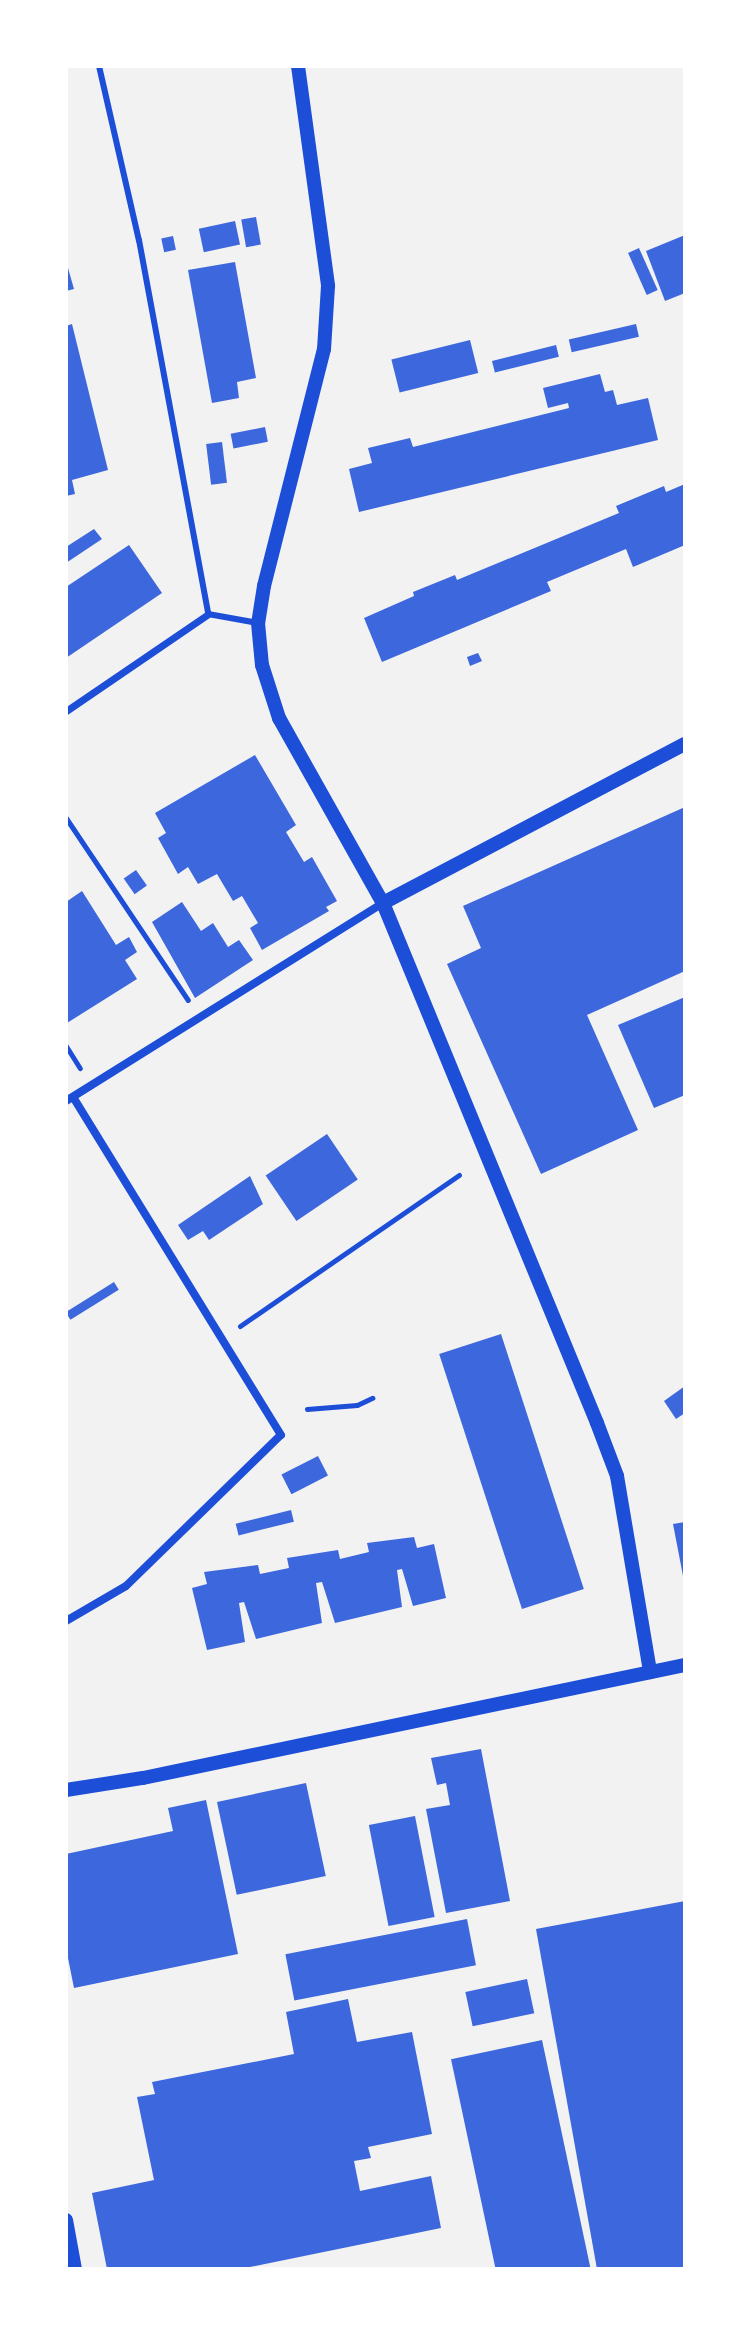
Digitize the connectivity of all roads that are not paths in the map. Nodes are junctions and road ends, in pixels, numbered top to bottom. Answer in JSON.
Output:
{"nodes":[{"id":1,"x":109,"y":66,"type":"edge"},
{"id":2,"x":298,"y":66,"type":"edge"},
{"id":3,"x":100,"y":69,"type":"edge"},
{"id":4,"x":208,"y":614,"type":"junction"},
{"id":5,"x":258,"y":623,"type":"junction"},
{"id":6,"x":66,"y":711,"type":"edge"},
{"id":7,"x":685,"y":744,"type":"edge"},
{"id":8,"x":383,"y":903,"type":"junction"},
{"id":9,"x":70,"y":1099,"type":"edge"},
{"id":10,"x":66,"y":1621,"type":"edge"},
{"id":11,"x":685,"y":1665,"type":"edge"},
{"id":12,"x":650,"y":1672,"type":"junction"},
{"id":13,"x":66,"y":1790,"type":"edge"},
{"id":14,"x":66,"y":2220,"type":"edge"},
{"id":15,"x":75,"y":2269,"type":"edge"}],
"edges":[{"from":1,"to":3,"type":"lane"},
{"from":2,"to":5,"type":"street"},
{"from":3,"to":4,"type":"lane"},
{"from":4,"to":5,"type":"lane"},
{"from":4,"to":6,"type":"street"},
{"from":5,"to":8,"type":"street"},
{"from":7,"to":8,"type":"street"},
{"from":8,"to":9,"type":"street"},
{"from":8,"to":12,"type":"street"},
{"from":9,"to":10,"type":"street"},
{"from":11,"to":12,"type":"street"},
{"from":12,"to":13,"type":"street"},
{"from":14,"to":15,"type":"street"}]}
